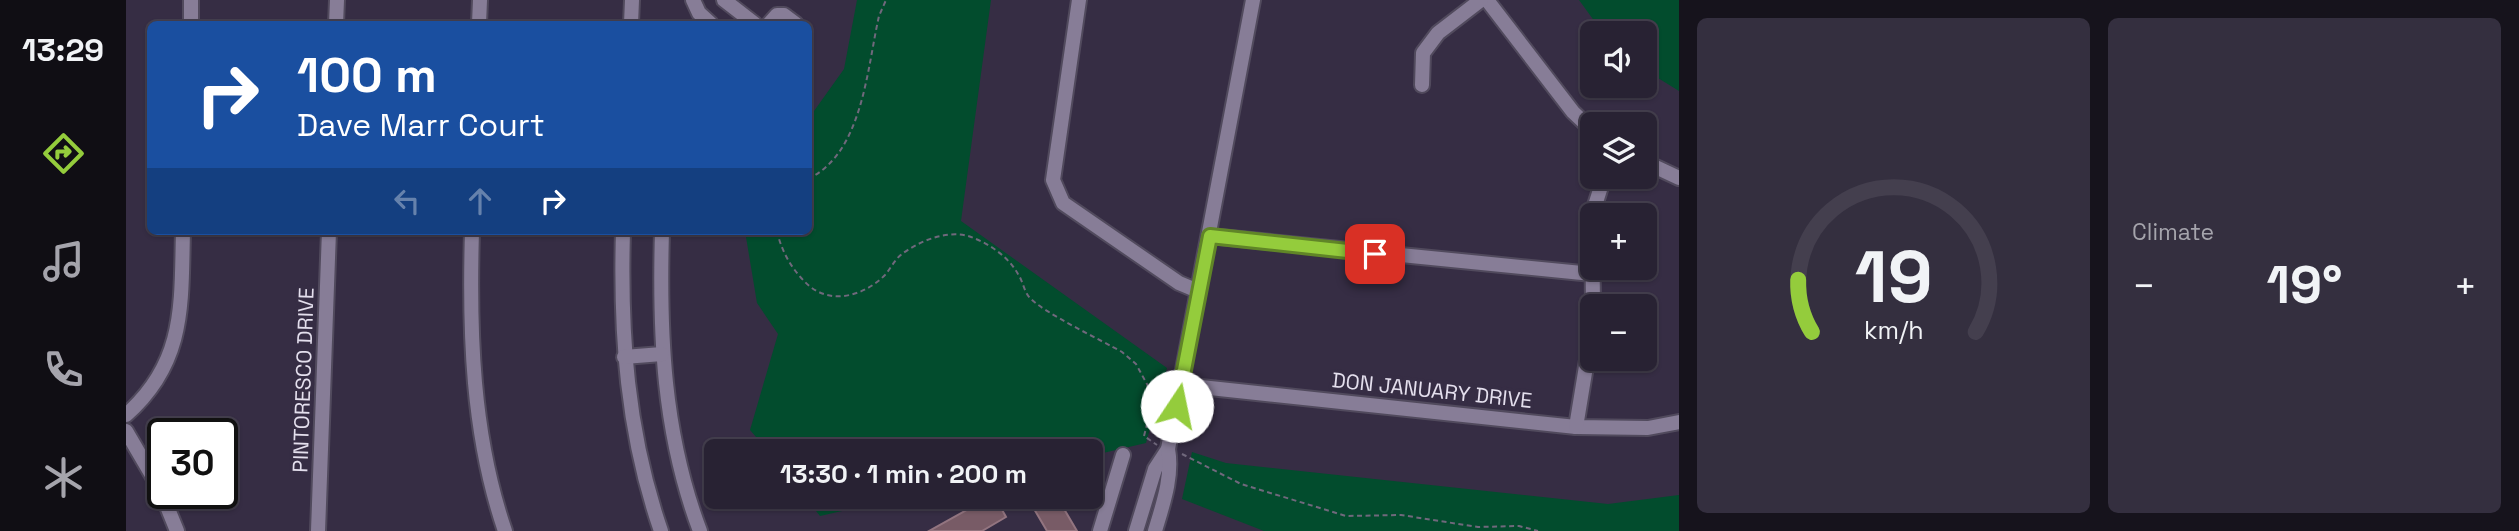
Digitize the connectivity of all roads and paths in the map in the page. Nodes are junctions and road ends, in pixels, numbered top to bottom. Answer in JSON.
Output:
{"nodes":[{"id":1,"x":191,"y":0,"type":"edge"},
{"id":2,"x":337,"y":0,"type":"edge"},
{"id":3,"x":480,"y":0,"type":"edge"},
{"id":4,"x":632,"y":0,"type":"edge"},
{"id":5,"x":694,"y":0,"type":"edge"},
{"id":6,"x":724,"y":0,"type":"edge"},
{"id":7,"x":886,"y":0,"type":"edge"},
{"id":8,"x":1079,"y":0,"type":"edge"},
{"id":9,"x":1253,"y":0,"type":"edge"},
{"id":10,"x":1481,"y":0,"type":"edge"},
{"id":11,"x":1487,"y":0,"type":"edge"},
{"id":12,"x":191,"y":21,"type":"edge"},
{"id":13,"x":336,"y":21,"type":"edge"},
{"id":14,"x":479,"y":21,"type":"edge"},
{"id":15,"x":631,"y":21,"type":"edge"},
{"id":16,"x":708,"y":21,"type":"edge"},
{"id":17,"x":751,"y":21,"type":"edge"},
{"id":18,"x":772,"y":21,"type":"edge"},
{"id":19,"x":792,"y":21,"type":"edge"},
{"id":20,"x":1422,"y":85,"type":"dead end"},
{"id":21,"x":1580,"y":119,"type":"edge"},
{"id":22,"x":1657,"y":168,"type":"edge"},
{"id":23,"x":812,"y":176,"type":"edge"},
{"id":24,"x":1679,"y":178,"type":"edge"},
{"id":25,"x":183,"y":235,"type":"edge"},
{"id":26,"x":329,"y":235,"type":"edge"},
{"id":27,"x":472,"y":235,"type":"edge"},
{"id":28,"x":623,"y":235,"type":"edge"},
{"id":29,"x":663,"y":235,"type":"edge"},
{"id":30,"x":778,"y":235,"type":"edge"},
{"id":31,"x":1210,"y":236,"type":"junction"},
{"id":32,"x":1580,"y":273,"type":"edge"},
{"id":33,"x":1198,"y":291,"type":"junction"},
{"id":34,"x":662,"y":354,"type":"junction"},
{"id":35,"x":624,"y":358,"type":"junction"},
{"id":36,"x":1585,"y":371,"type":"edge"},
{"id":37,"x":1182,"y":385,"type":"junction"},
{"id":38,"x":126,"y":415,"type":"edge"},
{"id":39,"x":1679,"y":422,"type":"edge"},
{"id":40,"x":1576,"y":427,"type":"junction"},
{"id":41,"x":126,"y":431,"type":"edge"},
{"id":42,"x":1168,"y":449,"type":"junction"},
{"id":43,"x":1123,"y":455,"type":"dead end"},
{"id":44,"x":177,"y":531,"type":"edge"},
{"id":45,"x":318,"y":531,"type":"edge"},
{"id":46,"x":505,"y":531,"type":"edge"},
{"id":47,"x":661,"y":531,"type":"edge"},
{"id":48,"x":701,"y":531,"type":"edge"},
{"id":49,"x":1100,"y":531,"type":"edge"},
{"id":50,"x":1136,"y":531,"type":"edge"},
{"id":51,"x":1155,"y":531,"type":"edge"},
{"id":52,"x":1538,"y":531,"type":"edge"}],
"edges":[{"from":1,"to":12,"type":"street"},
{"from":2,"to":13,"type":"street"},
{"from":3,"to":14,"type":"street"},
{"from":4,"to":15,"type":"street"},
{"from":5,"to":16,"type":"street"},
{"from":6,"to":17,"type":"street"},
{"from":7,"to":23,"type":"path"},
{"from":8,"to":33,"type":"street"},
{"from":9,"to":31,"type":"street"},
{"from":10,"to":20,"type":"street"},
{"from":11,"to":21,"type":"street"},
{"from":18,"to":19,"type":"street"},
{"from":22,"to":24,"type":"street"},
{"from":25,"to":38,"type":"street"},
{"from":26,"to":45,"type":"street","name":"PINTORESCO DRIVE"},
{"from":27,"to":46,"type":"street"},
{"from":28,"to":35,"type":"street"},
{"from":29,"to":34,"type":"street"},
{"from":30,"to":42,"type":"path"},
{"from":31,"to":32,"type":"street"},
{"from":31,"to":33,"type":"street"},
{"from":33,"to":37,"type":"street"},
{"from":34,"to":35,"type":"street"},
{"from":34,"to":48,"type":"street"},
{"from":35,"to":47,"type":"street"},
{"from":36,"to":40,"type":"street"},
{"from":37,"to":40,"type":"street","name":"DON JANUARY DRIVE"},
{"from":37,"to":42,"type":"street"},
{"from":39,"to":40,"type":"street","name":"DON JANUARY DRIVE"},
{"from":41,"to":44,"type":"street"},
{"from":42,"to":50,"type":"street"},
{"from":42,"to":51,"type":"street"},
{"from":42,"to":52,"type":"path"},
{"from":43,"to":49,"type":"street"}]}
